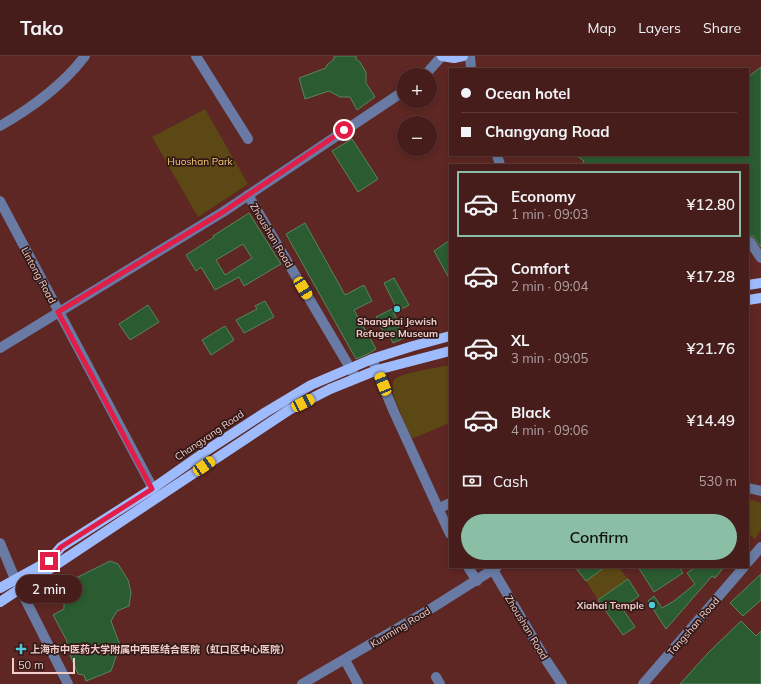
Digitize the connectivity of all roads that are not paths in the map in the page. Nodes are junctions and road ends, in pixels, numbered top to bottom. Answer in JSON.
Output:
{"nodes":[{"id":1,"x":85,"y":56,"type":"edge"},
{"id":2,"x":196,"y":56,"type":"edge"},
{"id":3,"x":442,"y":56,"type":"edge"},
{"id":4,"x":463,"y":56,"type":"edge"},
{"id":5,"x":470,"y":56,"type":"edge"},
{"id":6,"x":431,"y":68,"type":"edge"},
{"id":7,"x":471,"y":68,"type":"edge"},
{"id":8,"x":397,"y":96,"type":"edge"},
{"id":9,"x":0,"y":126,"type":"edge"},
{"id":10,"x":248,"y":139,"type":"dead end"},
{"id":11,"x":248,"y":195,"type":"junction"},
{"id":12,"x":0,"y":201,"type":"edge"},
{"id":13,"x":749,"y":242,"type":"edge"},
{"id":14,"x":755,"y":255,"type":"edge"},
{"id":15,"x":761,"y":283,"type":"edge"},
{"id":16,"x":749,"y":285,"type":"edge"},
{"id":17,"x":761,"y":298,"type":"edge"},
{"id":18,"x":749,"y":300,"type":"edge"},
{"id":19,"x":58,"y":312,"type":"junction"},
{"id":20,"x":449,"y":336,"type":"edge"},
{"id":21,"x":0,"y":348,"type":"edge"},
{"id":22,"x":449,"y":351,"type":"edge"},
{"id":23,"x":372,"y":359,"type":"junction"},
{"id":24,"x":351,"y":368,"type":"junction"},
{"id":25,"x":377,"y":370,"type":"junction"},
{"id":26,"x":356,"y":378,"type":"junction"},
{"id":27,"x":749,"y":488,"type":"edge"},
{"id":28,"x":761,"y":490,"type":"edge"},
{"id":29,"x":155,"y":493,"type":"junction"},
{"id":30,"x":449,"y":504,"type":"edge"},
{"id":31,"x":438,"y":509,"type":"junction"},
{"id":32,"x":449,"y":532,"type":"edge"},
{"id":33,"x":0,"y":543,"type":"edge"},
{"id":34,"x":761,"y":547,"type":"edge"},
{"id":35,"x":749,"y":561,"type":"edge"},
{"id":36,"x":469,"y":568,"type":"edge"},
{"id":37,"x":743,"y":568,"type":"edge"},
{"id":38,"x":495,"y":569,"type":"edge"},
{"id":39,"x":16,"y":579,"type":"junction"},
{"id":40,"x":477,"y":581,"type":"junction"},
{"id":41,"x":0,"y":588,"type":"edge"},
{"id":42,"x":21,"y":589,"type":"junction"},
{"id":43,"x":0,"y":602,"type":"edge"},
{"id":44,"x":345,"y":660,"type":"junction"},
{"id":45,"x":68,"y":684,"type":"edge"},
{"id":46,"x":302,"y":684,"type":"edge"},
{"id":47,"x":358,"y":684,"type":"edge"},
{"id":48,"x":562,"y":684,"type":"edge"},
{"id":49,"x":642,"y":684,"type":"edge"}],
"edges":[{"from":1,"to":9,"type":"street"},
{"from":2,"to":10,"type":"street"},
{"from":3,"to":4,"type":"main road"},
{"from":3,"to":6,"type":"street"},
{"from":5,"to":7,"type":"street"},
{"from":8,"to":11,"type":"street"},
{"from":11,"to":19,"type":"street"},
{"from":11,"to":24,"type":"street","name":"Zhoushan Road"},
{"from":12,"to":19,"type":"street","name":"Lintong Road"},
{"from":13,"to":14,"type":"street"},
{"from":15,"to":16,"type":"main road"},
{"from":17,"to":18,"type":"main road"},
{"from":19,"to":21,"type":"street"},
{"from":19,"to":29,"type":"street","name":"Lintong Road"},
{"from":20,"to":23,"type":"main road","name":"Changyang Road"},
{"from":22,"to":25,"type":"main road","name":"Changyang Road"},
{"from":23,"to":24,"type":"main road","name":"Changyang Road"},
{"from":23,"to":25,"type":"street"},
{"from":24,"to":26,"type":"street","name":"Zhoushan Road"},
{"from":24,"to":29,"type":"main road","name":"Changyang Road"},
{"from":25,"to":26,"type":"main road","name":"Changyang Road"},
{"from":25,"to":31,"type":"street"},
{"from":26,"to":29,"type":"main road","name":"Changyang Road"},
{"from":27,"to":28,"type":"street"},
{"from":29,"to":39,"type":"main road","name":"Changyang Road"},
{"from":29,"to":42,"type":"main road","name":"Changyang Road"},
{"from":30,"to":31,"type":"street"},
{"from":31,"to":32,"type":"street"},
{"from":33,"to":39,"type":"street"},
{"from":34,"to":35,"type":"street"},
{"from":36,"to":40,"type":"street"},
{"from":37,"to":49,"type":"street","name":"Tangshan Road"},
{"from":38,"to":40,"type":"street","name":"Kunming Road"},
{"from":38,"to":48,"type":"street","name":"Zhoushan Road"},
{"from":39,"to":41,"type":"main road","name":"Changyang Road"},
{"from":39,"to":42,"type":"street"},
{"from":40,"to":44,"type":"street","name":"Kunming Road"},
{"from":42,"to":43,"type":"main road","name":"Changyang Road"},
{"from":42,"to":45,"type":"street"},
{"from":44,"to":46,"type":"street","name":"Kunming Road"},
{"from":44,"to":47,"type":"street"}]}
